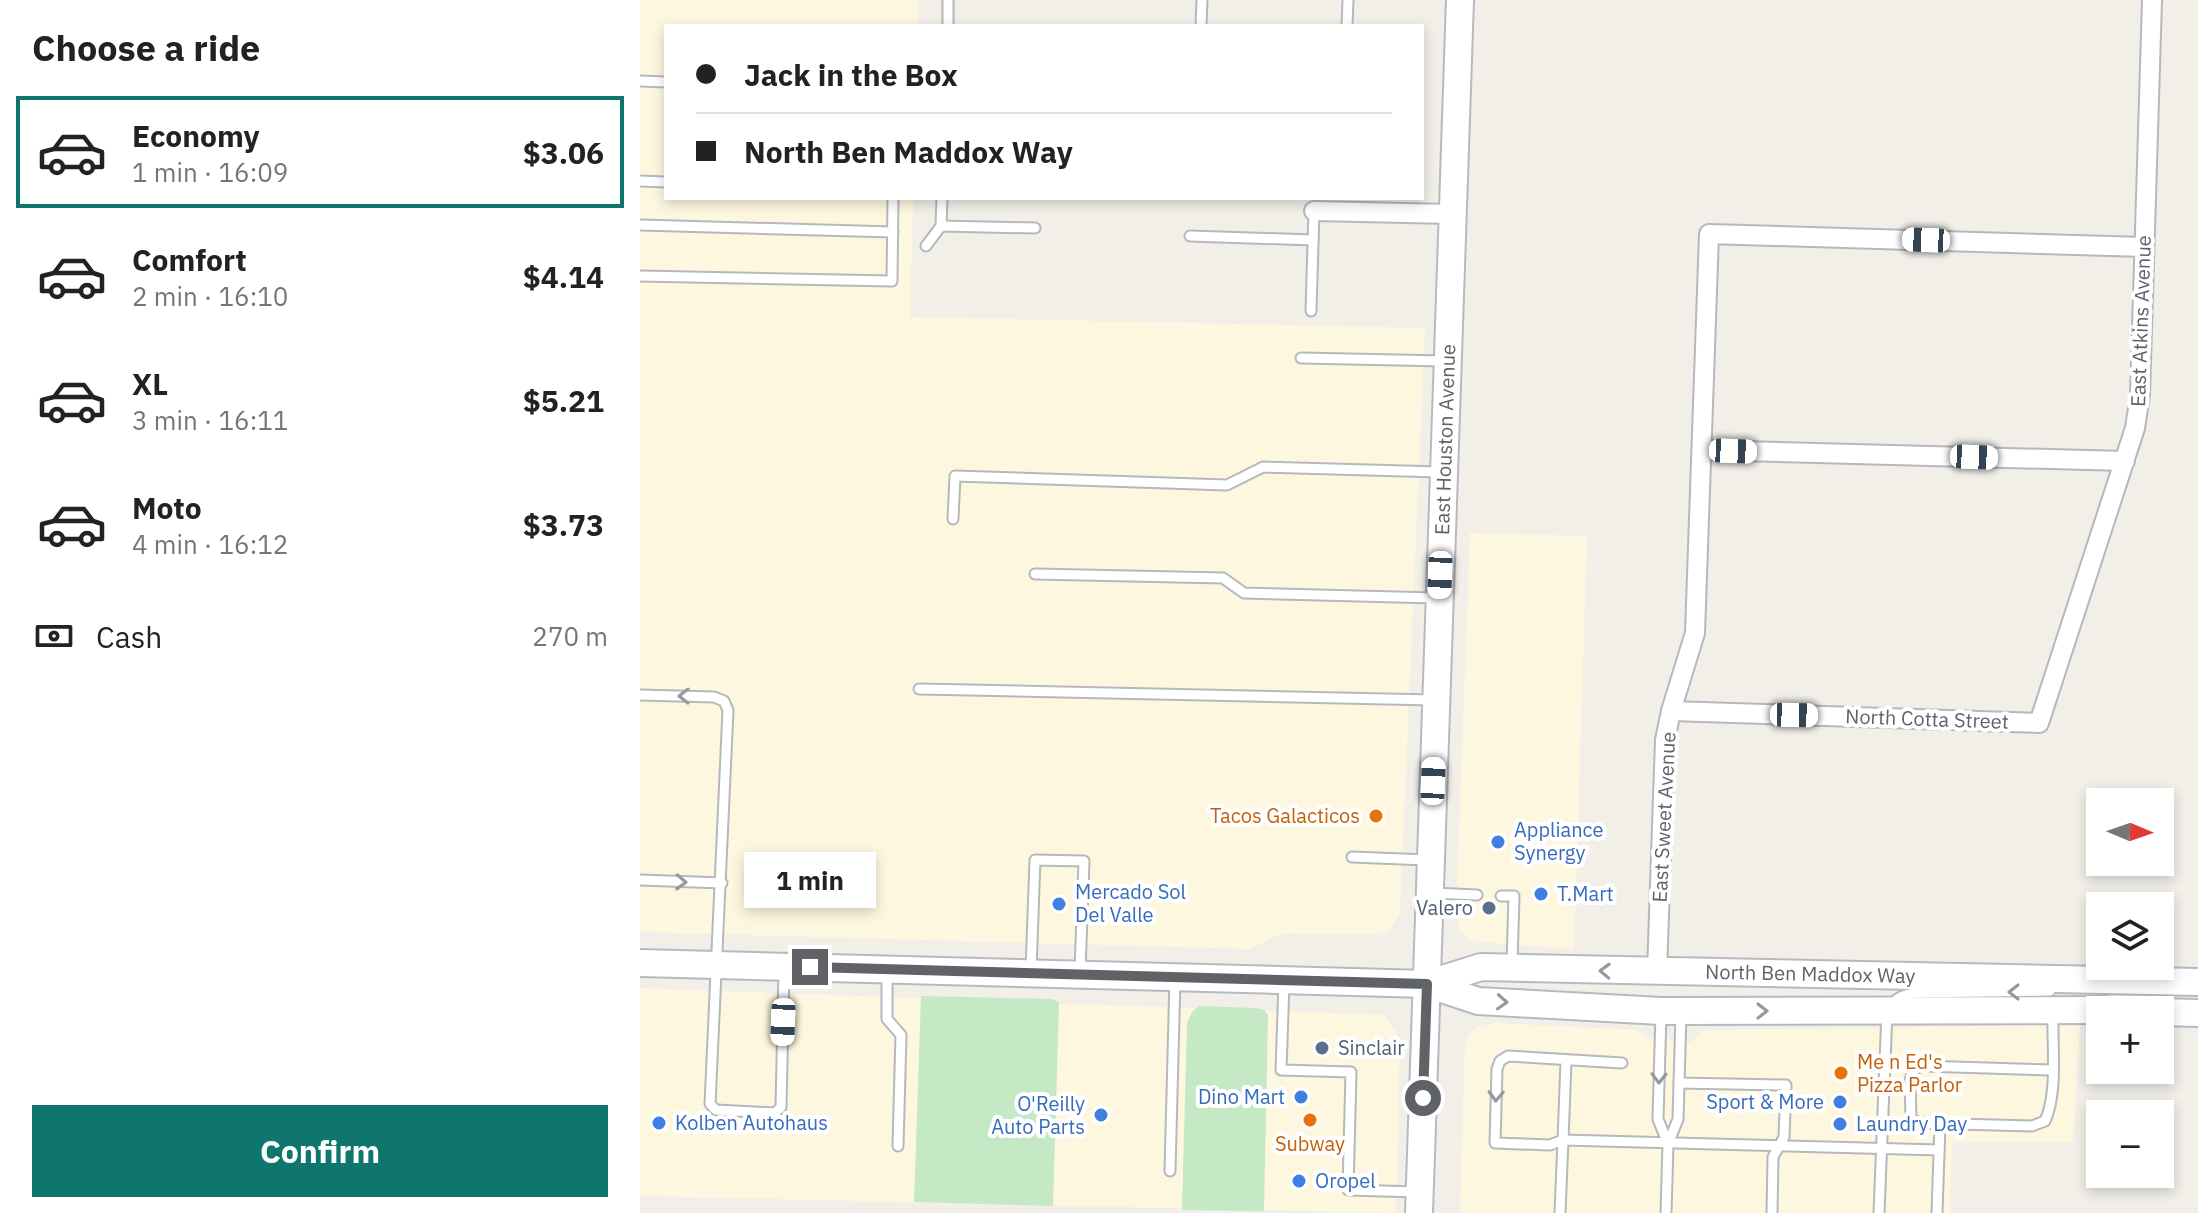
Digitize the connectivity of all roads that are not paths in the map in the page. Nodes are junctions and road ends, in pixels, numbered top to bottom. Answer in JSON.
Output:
{"nodes":[{"id":1,"x":948,"y":0,"type":"edge"},
{"id":2,"x":1202,"y":0,"type":"edge"},
{"id":3,"x":1348,"y":0,"type":"edge"},
{"id":4,"x":1460,"y":0,"type":"edge"},
{"id":5,"x":2152,"y":0,"type":"edge"},
{"id":6,"x":948,"y":24,"type":"edge"},
{"id":7,"x":1201,"y":24,"type":"edge"},
{"id":8,"x":1347,"y":24,"type":"edge"},
{"id":9,"x":640,"y":81,"type":"edge"},
{"id":10,"x":664,"y":82,"type":"edge"},
{"id":11,"x":640,"y":181,"type":"edge"},
{"id":12,"x":664,"y":182,"type":"edge"},
{"id":13,"x":893,"y":200,"type":"edge"},
{"id":14,"x":942,"y":200,"type":"edge"},
{"id":15,"x":1335,"y":205,"type":"edge"},
{"id":16,"x":1314,"y":211,"type":"joint"},
{"id":17,"x":1452,"y":214,"type":"junction"},
{"id":18,"x":640,"y":225,"type":"edge"},
{"id":19,"x":941,"y":226,"type":"junction"},
{"id":20,"x":1035,"y":228,"type":"dead end"},
{"id":21,"x":893,"y":232,"type":"junction"},
{"id":22,"x":1190,"y":236,"type":"dead end"},
{"id":23,"x":1313,"y":240,"type":"junction"},
{"id":24,"x":926,"y":246,"type":"dead end"},
{"id":25,"x":2144,"y":247,"type":"junction"},
{"id":26,"x":640,"y":276,"type":"edge"},
{"id":27,"x":1311,"y":311,"type":"dead end"},
{"id":28,"x":1301,"y":358,"type":"dead end"},
{"id":29,"x":1447,"y":361,"type":"junction"},
{"id":30,"x":1702,"y":450,"type":"junction"},
{"id":31,"x":2125,"y":461,"type":"junction"},
{"id":32,"x":1444,"y":472,"type":"junction"},
{"id":33,"x":953,"y":519,"type":"dead end"},
{"id":34,"x":1035,"y":574,"type":"dead end"},
{"id":35,"x":1439,"y":598,"type":"junction"},
{"id":36,"x":919,"y":689,"type":"dead end"},
{"id":37,"x":640,"y":695,"type":"edge"},
{"id":38,"x":1436,"y":700,"type":"junction"},
{"id":39,"x":1671,"y":711,"type":"junction"},
{"id":40,"x":2039,"y":723,"type":"joint"},
{"id":41,"x":1352,"y":857,"type":"dead end"},
{"id":42,"x":1431,"y":861,"type":"junction"},
{"id":43,"x":640,"y":880,"type":"edge"},
{"id":44,"x":722,"y":883,"type":"junction"},
{"id":45,"x":1429,"y":893,"type":"junction"},
{"id":46,"x":1477,"y":895,"type":"dead end"},
{"id":47,"x":1501,"y":896,"type":"dead end"},
{"id":48,"x":640,"y":963,"type":"edge"},
{"id":49,"x":715,"y":965,"type":"junction"},
{"id":50,"x":784,"y":966,"type":"junction"},
{"id":51,"x":1512,"y":968,"type":"junction"},
{"id":52,"x":887,"y":969,"type":"junction"},
{"id":53,"x":1657,"y":972,"type":"junction"},
{"id":54,"x":1031,"y":973,"type":"junction"},
{"id":55,"x":1080,"y":974,"type":"junction"},
{"id":56,"x":1175,"y":977,"type":"junction"},
{"id":57,"x":2086,"y":979,"type":"edge"},
{"id":58,"x":1284,"y":980,"type":"junction"},
{"id":59,"x":2087,"y":980,"type":"edge"},
{"id":60,"x":2125,"y":980,"type":"edge"},
{"id":61,"x":2198,"y":982,"type":"edge"},
{"id":62,"x":1427,"y":984,"type":"junction"},
{"id":63,"x":2086,"y":1010,"type":"edge"},
{"id":64,"x":1671,"y":1011,"type":"junction"},
{"id":65,"x":1887,"y":1011,"type":"junction"},
{"id":66,"x":2053,"y":1011,"type":"junction"},
{"id":67,"x":2174,"y":1012,"type":"edge"},
{"id":68,"x":2198,"y":1013,"type":"edge"},
{"id":69,"x":1566,"y":1061,"type":"junction"},
{"id":70,"x":1622,"y":1063,"type":"dead end"},
{"id":71,"x":2052,"y":1070,"type":"junction"},
{"id":72,"x":1679,"y":1083,"type":"junction"},
{"id":73,"x":1940,"y":1124,"type":"junction"},
{"id":74,"x":1563,"y":1140,"type":"junction"},
{"id":75,"x":1668,"y":1144,"type":"junction"},
{"id":76,"x":898,"y":1146,"type":"dead end"},
{"id":77,"x":1779,"y":1147,"type":"junction"},
{"id":78,"x":1882,"y":1149,"type":"junction"},
{"id":79,"x":1939,"y":1150,"type":"junction"},
{"id":80,"x":1170,"y":1171,"type":"dead end"},
{"id":81,"x":1420,"y":1203,"type":"edge"},
{"id":82,"x":1560,"y":1213,"type":"edge"},
{"id":83,"x":1666,"y":1213,"type":"edge"},
{"id":84,"x":1772,"y":1213,"type":"edge"},
{"id":85,"x":1879,"y":1213,"type":"edge"},
{"id":86,"x":1937,"y":1213,"type":"edge"}],
"edges":[{"from":1,"to":6,"type":"lane"},
{"from":2,"to":7,"type":"lane"},
{"from":3,"to":8,"type":"lane"},
{"from":4,"to":17,"type":"main road","name":"East Houston Avenue"},
{"from":5,"to":25,"type":"street","name":"East Atkins Avenue"},
{"from":9,"to":10,"type":"lane"},
{"from":11,"to":12,"type":"lane"},
{"from":13,"to":21,"type":"lane"},
{"from":14,"to":19,"type":"lane"},
{"from":15,"to":16,"type":"street"},
{"from":15,"to":17,"type":"street"},
{"from":16,"to":23,"type":"lane"},
{"from":17,"to":29,"type":"main road","name":"East Houston Avenue"},
{"from":18,"to":21,"type":"lane"},
{"from":19,"to":20,"type":"lane"},
{"from":19,"to":24,"type":"lane"},
{"from":21,"to":26,"type":"lane"},
{"from":22,"to":23,"type":"lane"},
{"from":23,"to":27,"type":"lane"},
{"from":25,"to":30,"type":"street","name":"East Sweet Avenue"},
{"from":25,"to":31,"type":"street","name":"East Atkins Avenue"},
{"from":28,"to":29,"type":"lane"},
{"from":29,"to":32,"type":"main road","name":"East Houston Avenue"},
{"from":30,"to":31,"type":"street"},
{"from":30,"to":39,"type":"street","name":"East Sweet Avenue"},
{"from":31,"to":40,"type":"street","name":"East Atkins Avenue"},
{"from":32,"to":33,"type":"lane"},
{"from":32,"to":35,"type":"main road","name":"East Houston Avenue"},
{"from":34,"to":35,"type":"lane"},
{"from":35,"to":38,"type":"main road","name":"East Houston Avenue"},
{"from":36,"to":38,"type":"lane"},
{"from":44,"to":37,"type":"lane","one_way":true},
{"from":38,"to":42,"type":"main road","name":"East Houston Avenue"},
{"from":39,"to":40,"type":"street","name":"North Cotta Street"},
{"from":39,"to":53,"type":"street","name":"East Sweet Avenue"},
{"from":41,"to":42,"type":"lane"},
{"from":42,"to":45,"type":"main road","name":"East Houston Avenue"},
{"from":43,"to":44,"type":"lane","one_way":true},
{"from":44,"to":49,"type":"lane"},
{"from":45,"to":46,"type":"lane"},
{"from":45,"to":62,"type":"main road","name":"East Houston Avenue"},
{"from":47,"to":51,"type":"lane"},
{"from":48,"to":49,"type":"main road","name":"North Ben Maddox Way"},
{"from":49,"to":50,"type":"main road","name":"North Ben Maddox Way"},
{"from":49,"to":50,"type":"lane"},
{"from":50,"to":52,"type":"main road","name":"North Ben Maddox Way"},
{"from":53,"to":51,"type":"main road","name":"North Ben Maddox Way","one_way":true},
{"from":51,"to":62,"type":"main road","name":"North Ben Maddox Way"},
{"from":52,"to":54,"type":"main road","name":"North Ben Maddox Way"},
{"from":52,"to":76,"type":"lane"},
{"from":53,"to":57,"type":"main road","name":"North Ben Maddox Way"},
{"from":54,"to":55,"type":"main road","name":"North Ben Maddox Way"},
{"from":54,"to":55,"type":"lane"},
{"from":55,"to":56,"type":"main road","name":"North Ben Maddox Way"},
{"from":56,"to":58,"type":"main road","name":"North Ben Maddox Way"},
{"from":56,"to":80,"type":"lane"},
{"from":58,"to":62,"type":"main road","name":"North Ben Maddox Way"},
{"from":58,"to":81,"type":"lane"},
{"from":59,"to":65,"type":"lane","one_way":true},
{"from":60,"to":61,"type":"main road","name":"North Ben Maddox Way"},
{"from":62,"to":64,"type":"main road","name":"North Ben Maddox Way","one_way":true},
{"from":62,"to":81,"type":"main road","name":"East Houston Avenue"},
{"from":63,"to":66,"type":"main road","name":"North Ben Maddox Way"},
{"from":64,"to":65,"type":"main road","name":"North Ben Maddox Way","one_way":true},
{"from":64,"to":72,"type":"lane"},
{"from":64,"to":75,"type":"lane","one_way":true},
{"from":65,"to":66,"type":"main road","name":"North Ben Maddox Way"},
{"from":65,"to":78,"type":"lane"},
{"from":66,"to":71,"type":"lane"},
{"from":67,"to":68,"type":"main road"},
{"from":69,"to":70,"type":"lane"},
{"from":69,"to":74,"type":"lane"},
{"from":69,"to":74,"type":"lane","one_way":true},
{"from":71,"to":73,"type":"lane"},
{"from":71,"to":73,"type":"lane"},
{"from":72,"to":75,"type":"lane"},
{"from":72,"to":77,"type":"lane"},
{"from":73,"to":79,"type":"lane"},
{"from":74,"to":75,"type":"lane"},
{"from":74,"to":82,"type":"lane"},
{"from":75,"to":77,"type":"lane"},
{"from":75,"to":83,"type":"lane"},
{"from":77,"to":78,"type":"lane"},
{"from":77,"to":84,"type":"lane"},
{"from":78,"to":79,"type":"lane"},
{"from":78,"to":85,"type":"lane"},
{"from":79,"to":86,"type":"lane"}]}
